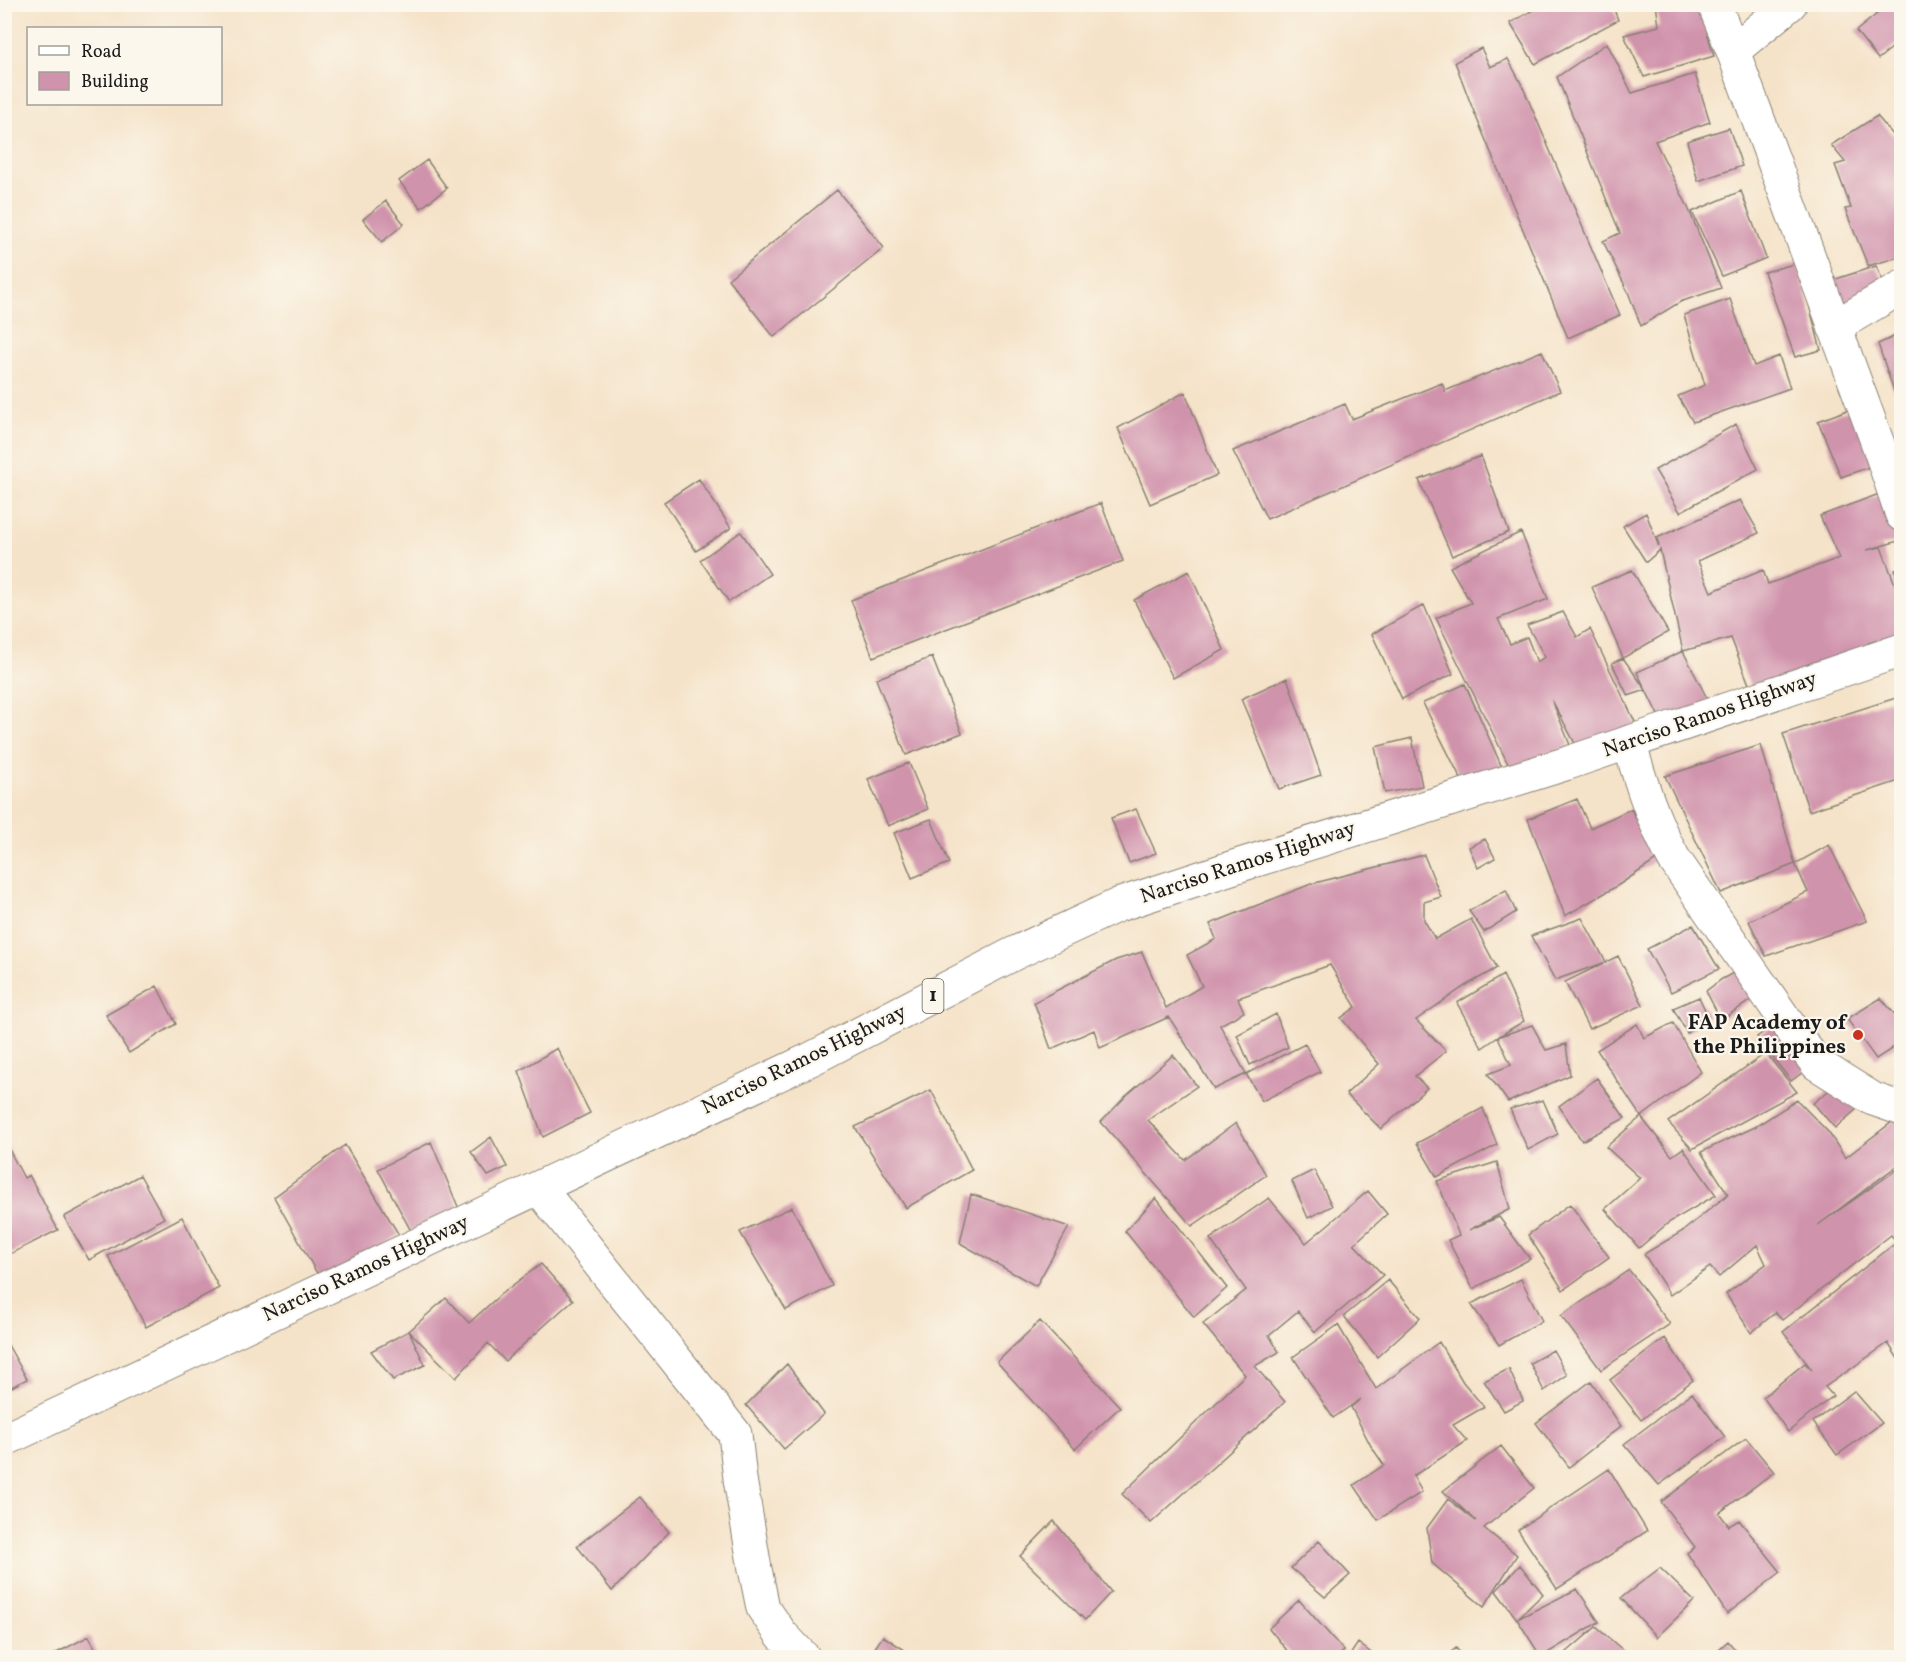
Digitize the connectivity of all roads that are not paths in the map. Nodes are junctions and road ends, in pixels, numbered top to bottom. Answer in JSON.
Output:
{"nodes":[{"id":1,"x":1714,"y":4,"type":"edge"},
{"id":2,"x":1790,"y":4,"type":"edge"},
{"id":3,"x":1733,"y":51,"type":"junction"},
{"id":4,"x":1902,"y":287,"type":"edge"},
{"id":5,"x":1834,"y":327,"type":"junction"},
{"id":6,"x":1902,"y":515,"type":"edge"},
{"id":7,"x":1902,"y":650,"type":"edge"},
{"id":8,"x":1629,"y":742,"type":"junction"},
{"id":9,"x":1902,"y":1109,"type":"edge"},
{"id":10,"x":539,"y":1188,"type":"junction"},
{"id":11,"x":4,"y":1440,"type":"edge"},
{"id":12,"x":804,"y":1658,"type":"edge"}],
"edges":[{"from":1,"to":3,"type":"main road"},
{"from":2,"to":3,"type":"main road"},
{"from":3,"to":5,"type":"main road"},
{"from":4,"to":5,"type":"main road"},
{"from":5,"to":6,"type":"main road"},
{"from":7,"to":8,"type":"main road","name":"Narciso Ramos Highway","number":"1"},
{"from":8,"to":9,"type":"main road"},
{"from":8,"to":10,"type":"main road","name":"Narciso Ramos Highway","number":"1"},
{"from":10,"to":11,"type":"main road","name":"Narciso Ramos Highway","number":"1"},
{"from":10,"to":12,"type":"main road"}]}
